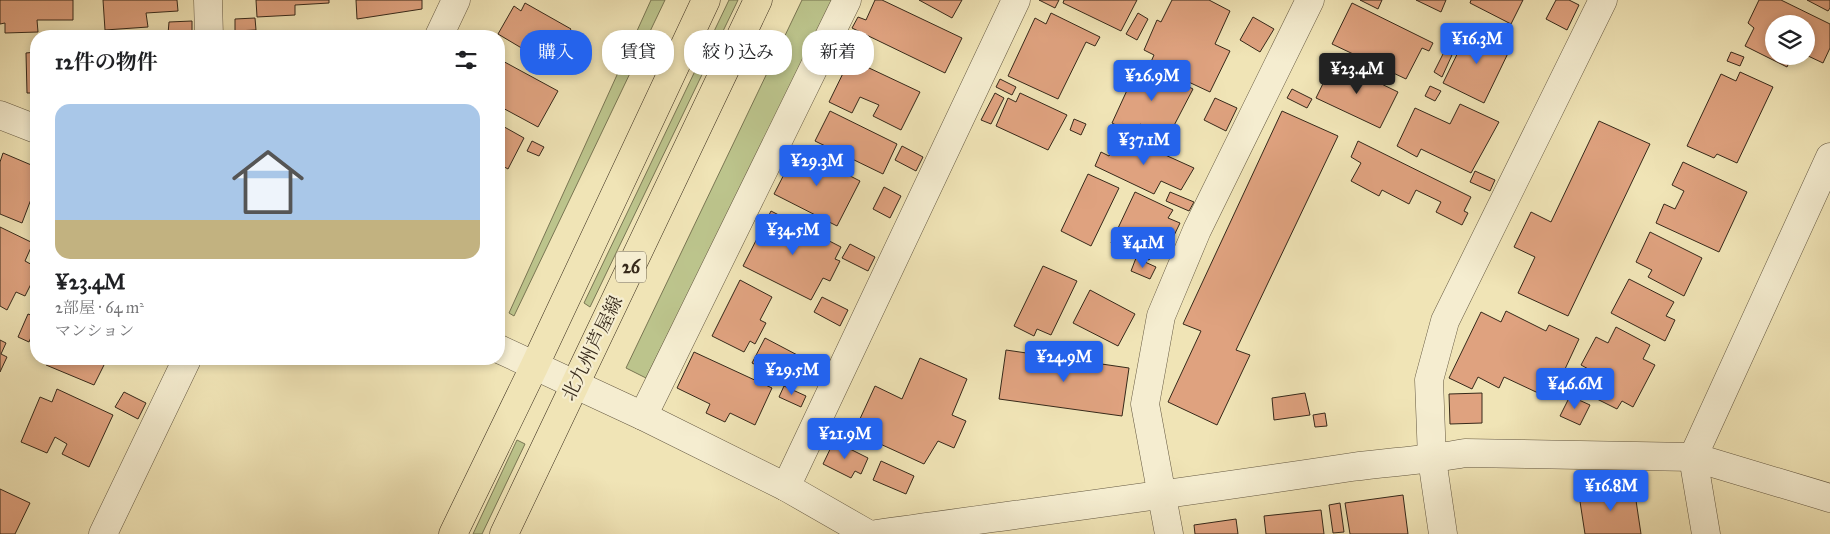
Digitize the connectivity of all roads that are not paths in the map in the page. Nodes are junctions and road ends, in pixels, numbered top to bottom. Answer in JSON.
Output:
{"nodes":[{"id":1,"x":208,"y":0,"type":"edge"},
{"id":2,"x":456,"y":0,"type":"edge"},
{"id":3,"x":706,"y":0,"type":"edge"},
{"id":4,"x":758,"y":0,"type":"edge"},
{"id":5,"x":847,"y":0,"type":"edge"},
{"id":6,"x":1016,"y":0,"type":"edge"},
{"id":7,"x":1310,"y":0,"type":"edge"},
{"id":8,"x":1603,"y":0,"type":"edge"},
{"id":9,"x":209,"y":30,"type":"edge"},
{"id":10,"x":442,"y":30,"type":"edge"},
{"id":11,"x":0,"y":115,"type":"edge"},
{"id":12,"x":30,"y":127,"type":"edge"},
{"id":13,"x":1830,"y":157,"type":"edge"},
{"id":14,"x":505,"y":352,"type":"edge"},
{"id":15,"x":184,"y":365,"type":"edge"},
{"id":16,"x":534,"y":367,"type":"junction"},
{"id":17,"x":574,"y":384,"type":"junction"},
{"id":18,"x":643,"y":416,"type":"junction"},
{"id":19,"x":1693,"y":457,"type":"junction"},
{"id":20,"x":1432,"y":459,"type":"junction"},
{"id":21,"x":786,"y":487,"type":"junction"},
{"id":22,"x":1163,"y":495,"type":"junction"},
{"id":23,"x":1830,"y":498,"type":"edge"},
{"id":24,"x":890,"y":533,"type":"edge"},
{"id":25,"x":103,"y":534,"type":"edge"},
{"id":26,"x":453,"y":534,"type":"edge"},
{"id":27,"x":504,"y":534,"type":"edge"},
{"id":28,"x":868,"y":534,"type":"edge"},
{"id":29,"x":1169,"y":534,"type":"edge"},
{"id":30,"x":1443,"y":534,"type":"edge"},
{"id":31,"x":1706,"y":534,"type":"edge"}],
"edges":[{"from":1,"to":9,"type":"street"},
{"from":2,"to":10,"type":"street"},
{"from":3,"to":16,"type":"main road","number":"26"},
{"from":4,"to":17,"type":"main road","name":"北九州芦屋線","number":"26"},
{"from":5,"to":18,"type":"street"},
{"from":6,"to":21,"type":"street"},
{"from":7,"to":22,"type":"street"},
{"from":8,"to":20,"type":"street"},
{"from":11,"to":12,"type":"street"},
{"from":13,"to":19,"type":"street"},
{"from":14,"to":16,"type":"street"},
{"from":15,"to":25,"type":"street"},
{"from":16,"to":17,"type":"street"},
{"from":16,"to":26,"type":"main road","number":"26"},
{"from":17,"to":18,"type":"street"},
{"from":17,"to":27,"type":"main road","name":"北九州芦屋線","number":"26"},
{"from":18,"to":21,"type":"street"},
{"from":19,"to":20,"type":"street"},
{"from":19,"to":23,"type":"street"},
{"from":19,"to":31,"type":"street"},
{"from":20,"to":22,"type":"street"},
{"from":20,"to":30,"type":"street"},
{"from":21,"to":28,"type":"street"},
{"from":22,"to":24,"type":"street"},
{"from":22,"to":29,"type":"street"}]}
